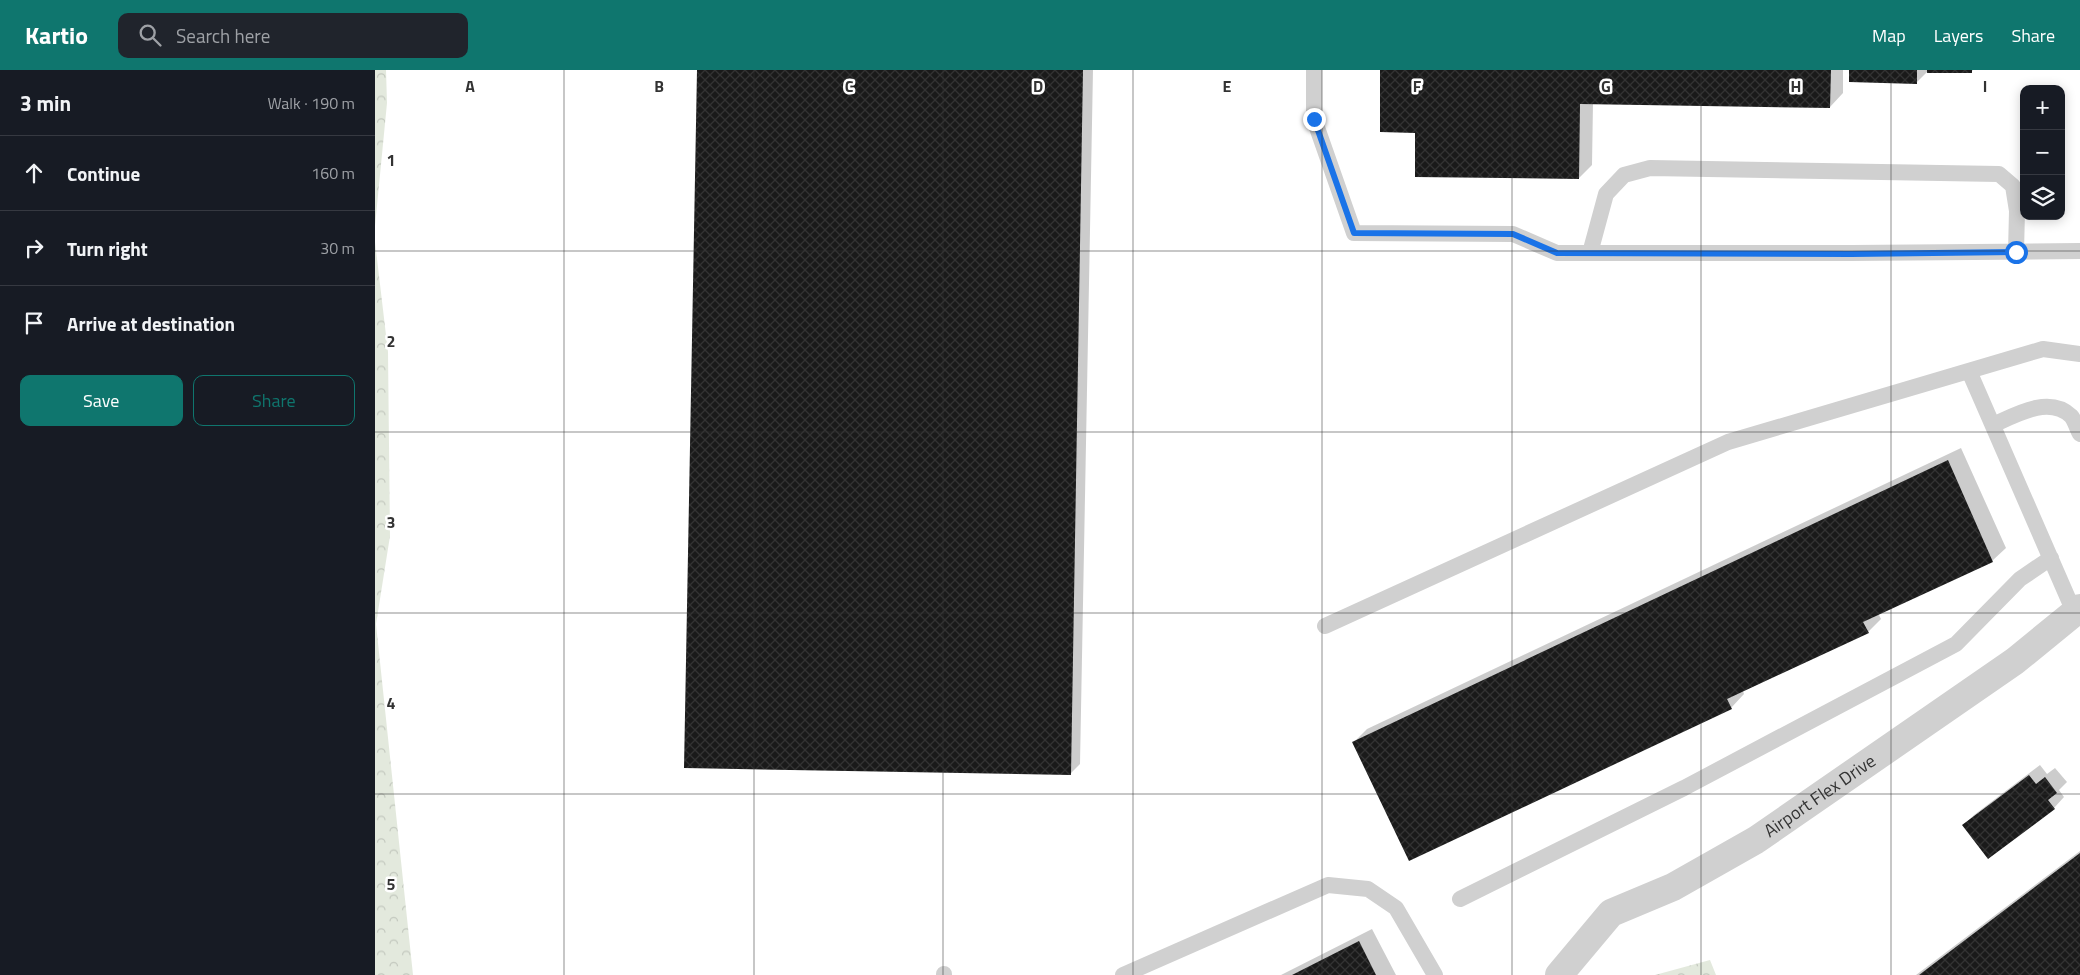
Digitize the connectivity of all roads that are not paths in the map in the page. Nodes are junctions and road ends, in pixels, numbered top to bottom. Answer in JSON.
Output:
{"nodes":[{"id":1,"x":1314,"y":70,"type":"edge"},
{"id":2,"x":2080,"y":251,"type":"edge"},
{"id":3,"x":2016,"y":252,"type":"junction"},
{"id":4,"x":1590,"y":253,"type":"junction"},
{"id":5,"x":2080,"y":354,"type":"edge"},
{"id":6,"x":1969,"y":371,"type":"junction"},
{"id":7,"x":1993,"y":425,"type":"junction"},
{"id":8,"x":2080,"y":434,"type":"edge"},
{"id":9,"x":2051,"y":558,"type":"junction"},
{"id":10,"x":2077,"y":610,"type":"edge"},
{"id":11,"x":1325,"y":626,"type":"dead end"},
{"id":12,"x":1460,"y":899,"type":"dead end"},
{"id":13,"x":1123,"y":975,"type":"edge"},
{"id":14,"x":1435,"y":975,"type":"edge"},
{"id":15,"x":1559,"y":975,"type":"edge"}],
"edges":[{"from":1,"to":4,"type":"lane"},
{"from":2,"to":3,"type":"lane"},
{"from":3,"to":4,"type":"lane"},
{"from":3,"to":4,"type":"lane"},
{"from":5,"to":6,"type":"lane"},
{"from":6,"to":7,"type":"lane"},
{"from":6,"to":11,"type":"lane"},
{"from":7,"to":8,"type":"lane"},
{"from":7,"to":9,"type":"lane"},
{"from":9,"to":10,"type":"lane"},
{"from":9,"to":12,"type":"lane"},
{"from":10,"to":15,"type":"street","name":"Airport Flex Drive"},
{"from":13,"to":14,"type":"lane"}]}
